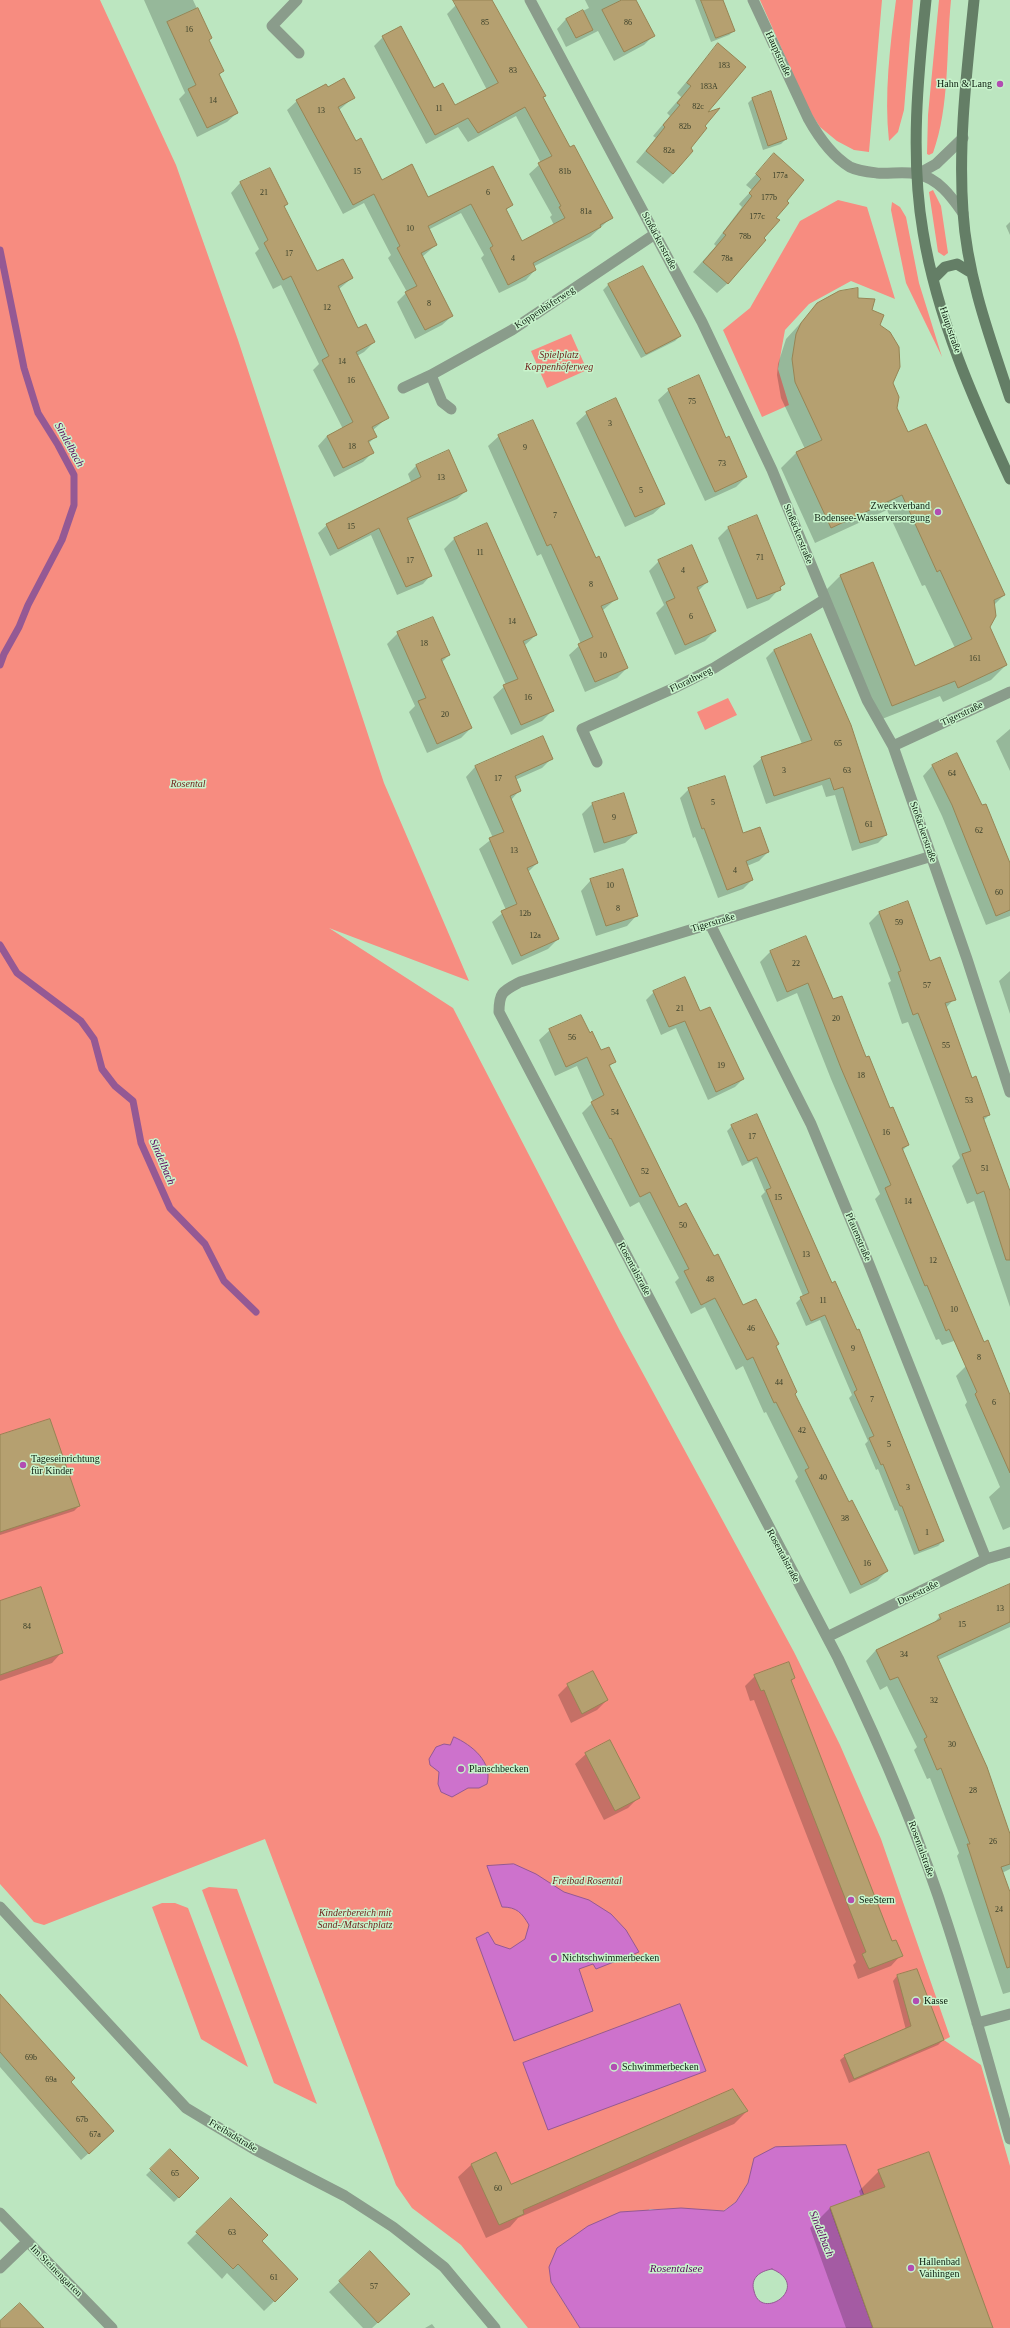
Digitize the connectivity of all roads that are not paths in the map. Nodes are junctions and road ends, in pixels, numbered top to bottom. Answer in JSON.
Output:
{"nodes":[{"id":1,"x":297,"y":0,"type":"edge"},
{"id":2,"x":530,"y":0,"type":"edge"},
{"id":3,"x":753,"y":0,"type":"edge"},
{"id":4,"x":926,"y":0,"type":"edge"},
{"id":5,"x":974,"y":0,"type":"edge"},
{"id":6,"x":299,"y":53,"type":"dead end"},
{"id":7,"x":963,"y":138,"type":"junction"},
{"id":8,"x":918,"y":174,"type":"junction"},
{"id":9,"x":963,"y":213,"type":"junction"},
{"id":10,"x":655,"y":234,"type":"junction"},
{"id":11,"x":972,"y":273,"type":"junction"},
{"id":12,"x":934,"y":278,"type":"junction"},
{"id":13,"x":431,"y":375,"type":"junction"},
{"id":14,"x":403,"y":388,"type":"dead end"},
{"id":15,"x":1010,"y":398,"type":"edge"},
{"id":16,"x":451,"y":409,"type":"dead end"},
{"id":17,"x":1010,"y":479,"type":"edge"},
{"id":18,"x":824,"y":600,"type":"junction"},
{"id":19,"x":1010,"y":692,"type":"edge"},
{"id":20,"x":893,"y":746,"type":"junction"},
{"id":21,"x":597,"y":762,"type":"dead end"},
{"id":22,"x":932,"y":856,"type":"junction"},
{"id":23,"x":710,"y":924,"type":"junction"},
{"id":24,"x":499,"y":999,"type":"joint"},
{"id":25,"x":1010,"y":1092,"type":"edge"},
{"id":26,"x":1010,"y":1552,"type":"edge"},
{"id":27,"x":986,"y":1560,"type":"junction"},
{"id":28,"x":827,"y":1637,"type":"junction"},
{"id":29,"x":0,"y":1907,"type":"edge"},
{"id":30,"x":1010,"y":2014,"type":"edge"},
{"id":31,"x":977,"y":2023,"type":"junction"},
{"id":32,"x":1010,"y":2139,"type":"edge"},
{"id":33,"x":0,"y":2213,"type":"edge"},
{"id":34,"x":27,"y":2242,"type":"junction"},
{"id":35,"x":0,"y":2268,"type":"edge"},
{"id":36,"x":112,"y":2328,"type":"edge"},
{"id":37,"x":495,"y":2328,"type":"edge"}],
"edges":[{"from":1,"to":6,"type":"street"},
{"from":2,"to":10,"type":"street","name":"Stoßäckerstraße"},
{"from":3,"to":8,"type":"street","name":"Hauptstraße"},
{"from":4,"to":8,"type":"main road","name":"Hauptstraße"},
{"from":5,"to":7,"type":"main road","name":"Hauptstraße"},
{"from":7,"to":8,"type":"street"},
{"from":7,"to":9,"type":"main road","name":"Hauptstraße"},
{"from":8,"to":9,"type":"street","name":"Hauptstraße"},
{"from":8,"to":12,"type":"main road","name":"Hauptstraße"},
{"from":9,"to":11,"type":"main road","name":"Hauptstraße"},
{"from":10,"to":13,"type":"street","name":"Koppenhöferweg"},
{"from":10,"to":18,"type":"street","name":"Stoßäckerstraße"},
{"from":11,"to":12,"type":"main road"},
{"from":11,"to":15,"type":"main road","name":"Hauptstraße"},
{"from":12,"to":17,"type":"main road","name":"Hauptstraße"},
{"from":13,"to":14,"type":"street","name":"Koppenhöferweg"},
{"from":13,"to":16,"type":"street"},
{"from":18,"to":20,"type":"street","name":"Stoßäckerstraße"},
{"from":18,"to":21,"type":"street","name":"Florathweg"},
{"from":19,"to":20,"type":"street","name":"Tigerstraße"},
{"from":20,"to":22,"type":"street","name":"Stoßäckerstraße"},
{"from":22,"to":23,"type":"street","name":"Tigerstraße"},
{"from":22,"to":25,"type":"street","name":"Stoßäckerstraße"},
{"from":23,"to":24,"type":"street","name":"Tigerstraße"},
{"from":23,"to":27,"type":"street","name":"Pfauenstraße"},
{"from":24,"to":28,"type":"street","name":"Rosentalstraße"},
{"from":26,"to":27,"type":"street","name":"Dusestraße"},
{"from":27,"to":28,"type":"street","name":"Dusestraße"},
{"from":28,"to":31,"type":"street","name":"Rosentalstraße"},
{"from":29,"to":37,"type":"street","name":"Freibadstraße"},
{"from":30,"to":31,"type":"street"},
{"from":31,"to":32,"type":"street","name":"Rosentalstraße"},
{"from":33,"to":34,"type":"street","name":"Im Steinengarten"},
{"from":34,"to":35,"type":"street"},
{"from":34,"to":36,"type":"street","name":"Im Steinengarten"}]}
